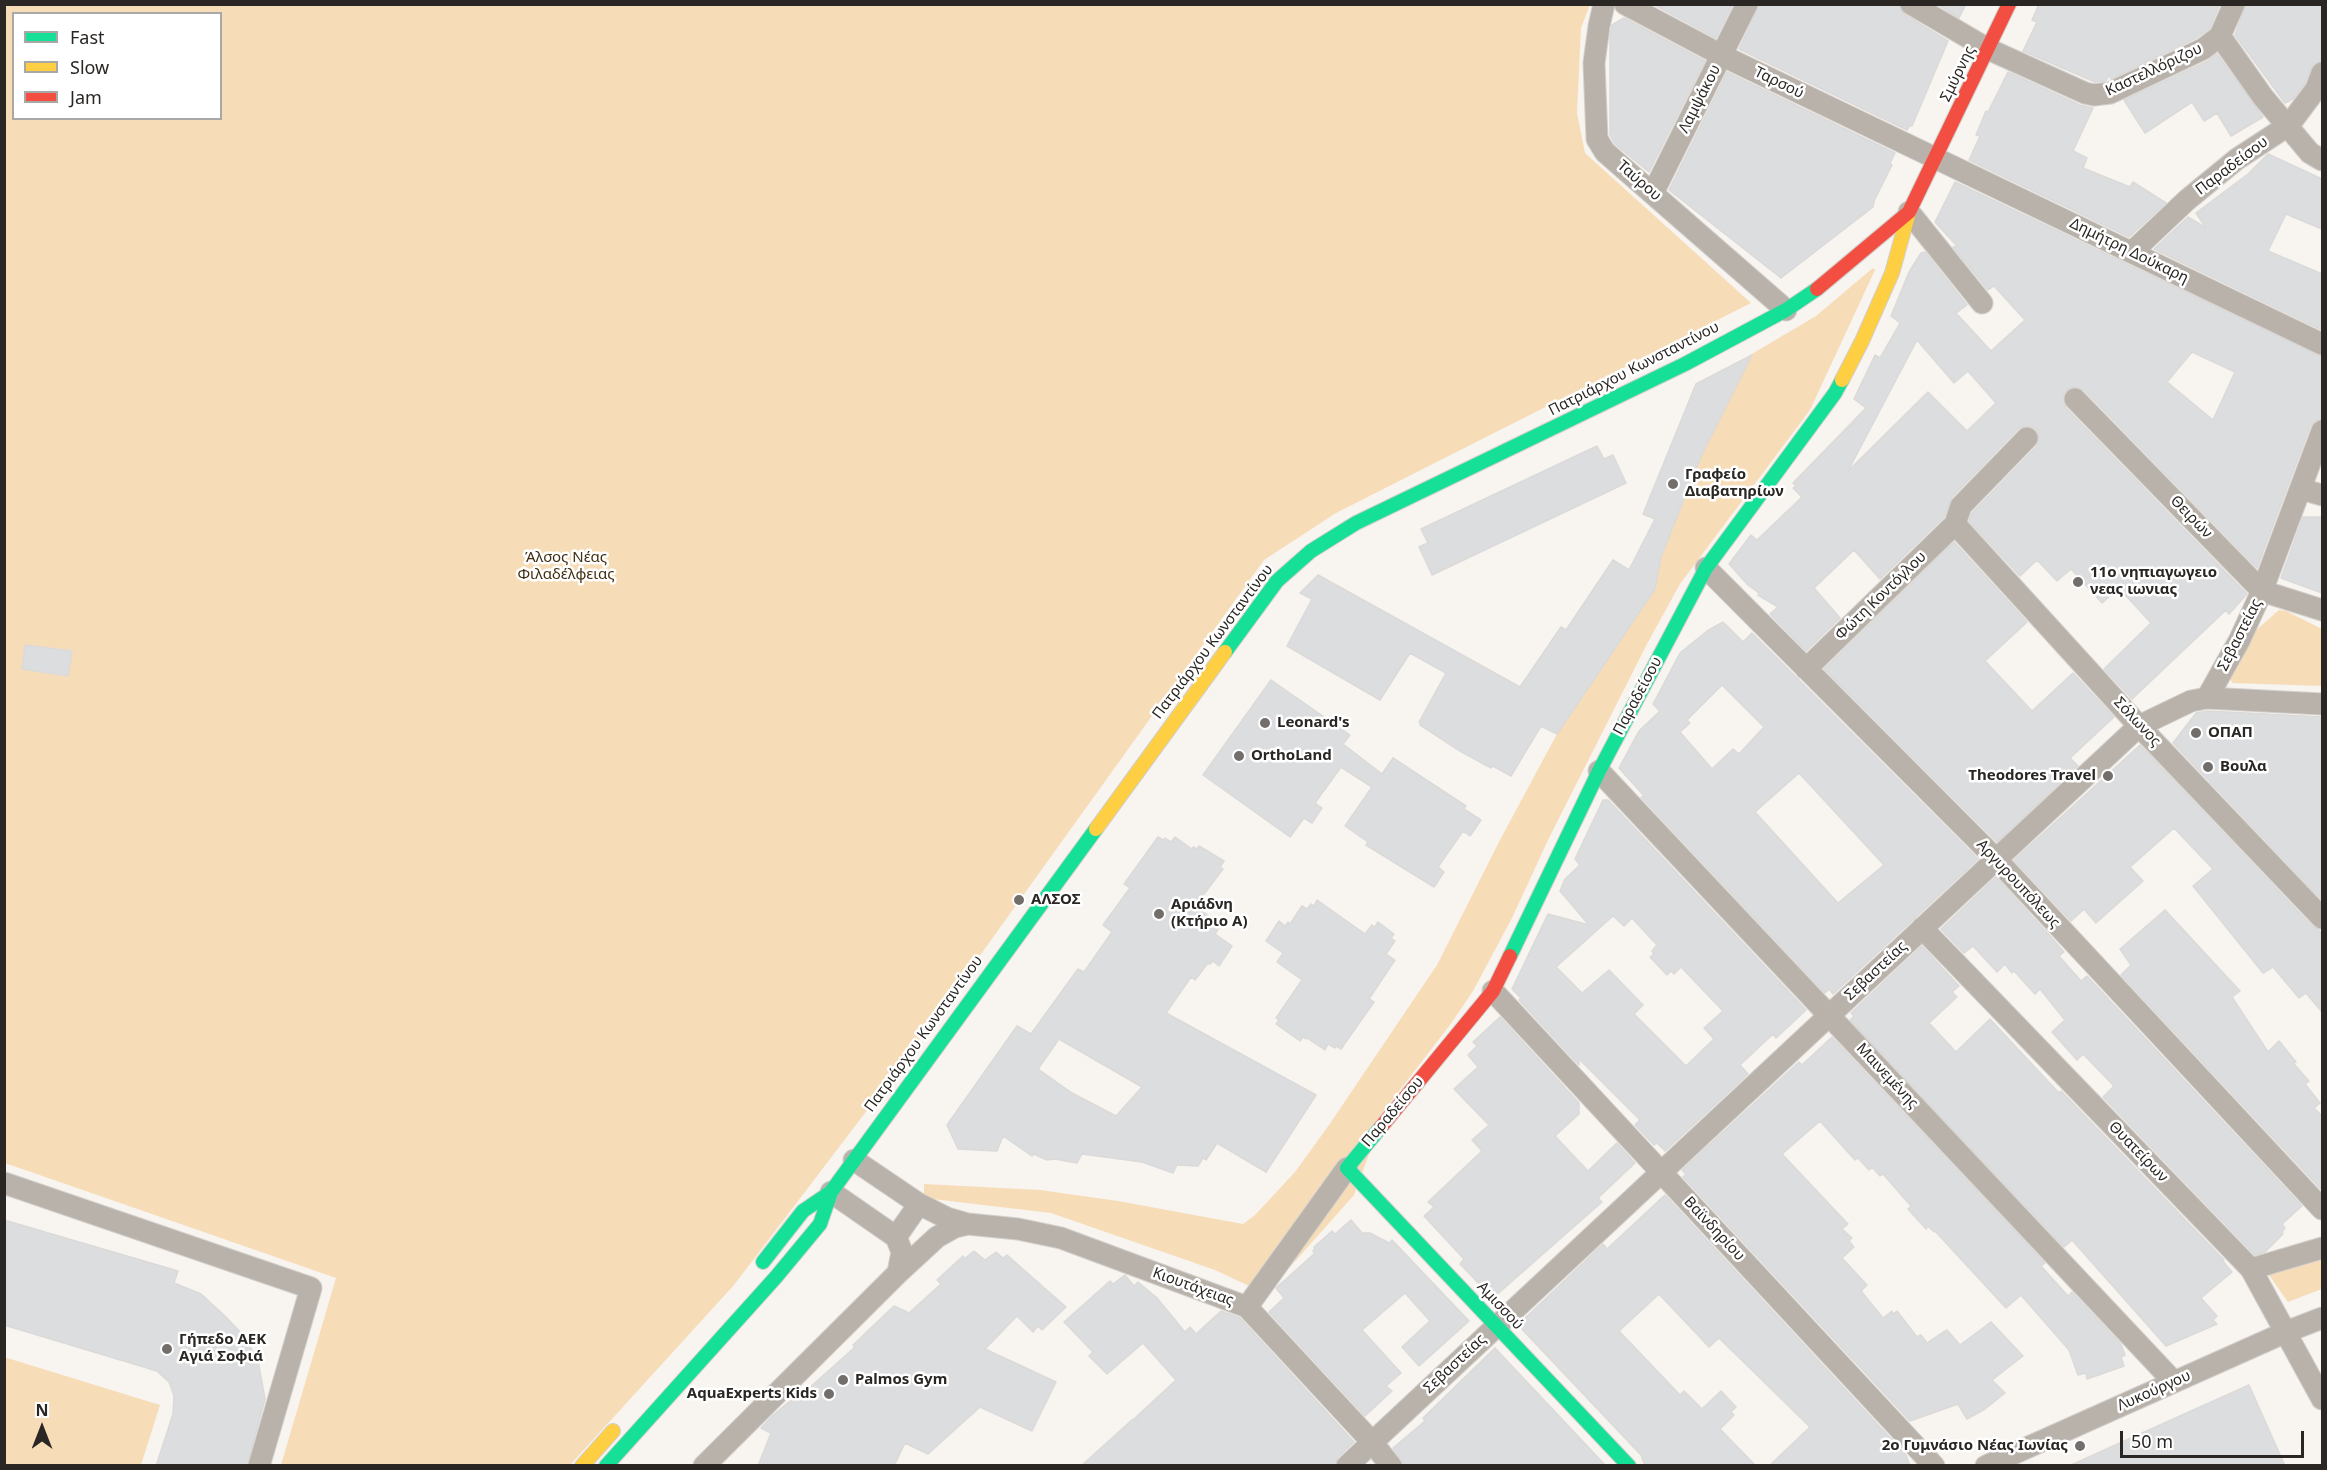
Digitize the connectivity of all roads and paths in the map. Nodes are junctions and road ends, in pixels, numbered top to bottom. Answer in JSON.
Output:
{"nodes":[{"id":1,"x":1604,"y":4,"type":"edge"},
{"id":2,"x":1625,"y":4,"type":"edge"},
{"id":3,"x":1747,"y":4,"type":"edge"},
{"id":4,"x":1911,"y":4,"type":"edge"},
{"id":5,"x":2010,"y":4,"type":"edge"},
{"id":6,"x":2234,"y":4,"type":"edge"},
{"id":7,"x":2220,"y":36,"type":"junction"},
{"id":8,"x":1988,"y":49,"type":"junction"},
{"id":9,"x":1723,"y":56,"type":"junction"},
{"id":10,"x":2322,"y":73,"type":"edge"},
{"id":11,"x":2289,"y":125,"type":"junction"},
{"id":12,"x":1935,"y":157,"type":"junction"},
{"id":13,"x":2322,"y":160,"type":"edge"},
{"id":14,"x":1653,"y":193,"type":"junction"},
{"id":15,"x":1909,"y":212,"type":"junction"},
{"id":16,"x":2132,"y":252,"type":"junction"},
{"id":17,"x":1982,"y":303,"type":"dead end"},
{"id":18,"x":1786,"y":310,"type":"junction"},
{"id":19,"x":2322,"y":344,"type":"edge"},
{"id":20,"x":2075,"y":399,"type":"dead end"},
{"id":21,"x":2322,"y":431,"type":"edge"},
{"id":22,"x":2027,"y":438,"type":"dead end"},
{"id":23,"x":2301,"y":489,"type":"junction"},
{"id":24,"x":2322,"y":495,"type":"edge"},
{"id":25,"x":1955,"y":524,"type":"junction"},
{"id":26,"x":1706,"y":568,"type":"junction"},
{"id":27,"x":2262,"y":591,"type":"junction"},
{"id":28,"x":2322,"y":610,"type":"edge"},
{"id":29,"x":1806,"y":669,"type":"junction"},
{"id":30,"x":2206,"y":698,"type":"junction"},
{"id":31,"x":2322,"y":704,"type":"edge"},
{"id":32,"x":2139,"y":726,"type":"junction"},
{"id":33,"x":1599,"y":771,"type":"junction"},
{"id":34,"x":1996,"y":859,"type":"junction"},
{"id":35,"x":2322,"y":918,"type":"edge"},
{"id":36,"x":1922,"y":928,"type":"junction"},
{"id":37,"x":1493,"y":992,"type":"junction"},
{"id":38,"x":1829,"y":1015,"type":"junction"},
{"id":39,"x":854,"y":1160,"type":"junction"},
{"id":40,"x":1347,"y":1168,"type":"junction"},
{"id":41,"x":1661,"y":1172,"type":"junction"},
{"id":42,"x":4,"y":1183,"type":"edge"},
{"id":43,"x":831,"y":1192,"type":"junction"},
{"id":44,"x":919,"y":1204,"type":"junction"},
{"id":45,"x":2322,"y":1209,"type":"edge"},
{"id":46,"x":968,"y":1224,"type":"junction"},
{"id":47,"x":896,"y":1237,"type":"junction"},
{"id":48,"x":2322,"y":1248,"type":"edge"},
{"id":49,"x":2251,"y":1269,"type":"junction"},
{"id":50,"x":897,"y":1273,"type":"junction"},
{"id":51,"x":753,"y":1274,"type":"dead end"},
{"id":52,"x":1247,"y":1307,"type":"junction"},
{"id":53,"x":2322,"y":1318,"type":"edge"},
{"id":54,"x":1496,"y":1326,"type":"junction"},
{"id":55,"x":2286,"y":1332,"type":"junction"},
{"id":56,"x":2174,"y":1382,"type":"junction"},
{"id":57,"x":2322,"y":1399,"type":"edge"},
{"id":58,"x":621,"y":1422,"type":"dead end"},
{"id":59,"x":1372,"y":1442,"type":"junction"},
{"id":60,"x":259,"y":1466,"type":"edge"},
{"id":61,"x":582,"y":1466,"type":"edge"},
{"id":62,"x":606,"y":1466,"type":"edge"},
{"id":63,"x":704,"y":1466,"type":"edge"},
{"id":64,"x":1347,"y":1466,"type":"edge"},
{"id":65,"x":1391,"y":1466,"type":"edge"},
{"id":66,"x":1629,"y":1466,"type":"edge"},
{"id":67,"x":1934,"y":1466,"type":"edge"},
{"id":68,"x":1986,"y":1466,"type":"edge"}],
"edges":[{"from":1,"to":14,"type":"street","name":"Ταύρου"},
{"from":2,"to":9,"type":"street","name":"Ταρσού"},
{"from":3,"to":9,"type":"street","name":"Λαμψάκου"},
{"from":4,"to":8,"type":"street","name":"Καστελλόριζου"},
{"from":5,"to":8,"type":"main road","name":"Σμύρνης"},
{"from":6,"to":7,"type":"street","name":"Καστελλόριζου"},
{"from":7,"to":8,"type":"street","name":"Καστελλόριζου"},
{"from":7,"to":11,"type":"street"},
{"from":8,"to":12,"type":"main road","name":"Σμύρνης"},
{"from":9,"to":12,"type":"street","name":"Ταρσού"},
{"from":9,"to":14,"type":"street","name":"Λαμψάκου"},
{"from":10,"to":11,"type":"street","name":"Παραδείσου"},
{"from":11,"to":13,"type":"street"},
{"from":11,"to":16,"type":"street","name":"Παραδείσου"},
{"from":12,"to":15,"type":"main road","name":"Πατριάρχου Κωνσταντίνου"},
{"from":12,"to":16,"type":"street","name":"Δημήτρη Δούκαρη"},
{"from":14,"to":18,"type":"street","name":"Ταύρου"},
{"from":15,"to":17,"type":"street"},
{"from":15,"to":18,"type":"main road","name":"Πατριάρχου Κωνσταντίνου"},
{"from":15,"to":26,"type":"main road","name":"Παραδείσου"},
{"from":16,"to":19,"type":"street","name":"Δημήτρη Δούκαρη"},
{"from":18,"to":39,"type":"main road","name":"Πατριάρχου Κωνσταντίνου"},
{"from":20,"to":27,"type":"street","name":"Θειρών"},
{"from":21,"to":23,"type":"street","name":"Σεβαστείας"},
{"from":22,"to":25,"type":"street","name":"Φώτη Κοντόγλου"},
{"from":23,"to":24,"type":"street"},
{"from":23,"to":27,"type":"street","name":"Σεβαστείας"},
{"from":25,"to":29,"type":"street","name":"Φώτη Κοντόγλου"},
{"from":25,"to":32,"type":"street","name":"Σόλωνος"},
{"from":26,"to":29,"type":"street","name":"Αργυρουπόλεως"},
{"from":26,"to":33,"type":"main road","name":"Παραδείσου"},
{"from":27,"to":28,"type":"street","name":"Θειρών"},
{"from":27,"to":30,"type":"street","name":"Σεβαστείας"},
{"from":29,"to":34,"type":"street","name":"Αργυρουπόλεως"},
{"from":30,"to":31,"type":"street"},
{"from":30,"to":32,"type":"street","name":"Σεβαστείας"},
{"from":32,"to":34,"type":"street","name":"Σεβαστείας"},
{"from":32,"to":35,"type":"street","name":"Σόλωνος"},
{"from":33,"to":37,"type":"main road","name":"Παραδείσου"},
{"from":33,"to":38,"type":"street","name":"Μαινεμένης"},
{"from":34,"to":36,"type":"street","name":"Σεβαστείας"},
{"from":34,"to":45,"type":"street","name":"Αργυρουπόλεως"},
{"from":36,"to":38,"type":"street","name":"Σεβαστείας"},
{"from":36,"to":49,"type":"street","name":"Θυατείρων"},
{"from":37,"to":40,"type":"main road","name":"Παραδείσου"},
{"from":37,"to":41,"type":"street","name":"Βαϊνδηρίου"},
{"from":38,"to":41,"type":"street","name":"Σεβαστείας"},
{"from":38,"to":56,"type":"street","name":"Μαινεμένης"},
{"from":39,"to":43,"type":"main road","name":"Πατριάρχου Κωνσταντίνου"},
{"from":39,"to":44,"type":"street","name":"Κιουτάχειας"},
{"from":40,"to":52,"type":"street"},
{"from":40,"to":54,"type":"main road","name":"Αμισσού"},
{"from":41,"to":54,"type":"street","name":"Σεβαστείας"},
{"from":41,"to":67,"type":"street","name":"Βαϊνδηρίου"},
{"from":42,"to":60,"type":"street"},
{"from":43,"to":47,"type":"street"},
{"from":43,"to":51,"type":"main road","name":"Πατριάρχου Κωνσταντίνου"},
{"from":43,"to":62,"type":"main road","name":"Πατριάρχου Κωνσταντίνου"},
{"from":44,"to":46,"type":"street","name":"Κιουτάχειας"},
{"from":44,"to":47,"type":"street"},
{"from":46,"to":50,"type":"street","name":"Κιουτάχειας"},
{"from":46,"to":52,"type":"street","name":"Κιουτάχειας"},
{"from":47,"to":50,"type":"street"},
{"from":48,"to":49,"type":"street"},
{"from":49,"to":55,"type":"street","name":"Θυατείρων"},
{"from":50,"to":63,"type":"street","name":"Κιουτάχειας"},
{"from":52,"to":59,"type":"street","name":"Κιουτάχειας"},
{"from":53,"to":55,"type":"street","name":"Λυκούργου"},
{"from":54,"to":59,"type":"street","name":"Σεβαστείας"},
{"from":54,"to":66,"type":"main road","name":"Αμισσού"},
{"from":55,"to":56,"type":"street","name":"Λυκούργου"},
{"from":55,"to":57,"type":"street","name":"Θυατείρων"},
{"from":56,"to":68,"type":"street","name":"Λυκούργου"},
{"from":58,"to":61,"type":"main road"},
{"from":59,"to":64,"type":"street","name":"Σεβαστείας"},
{"from":59,"to":65,"type":"street","name":"Κιουτάχειας"}]}
